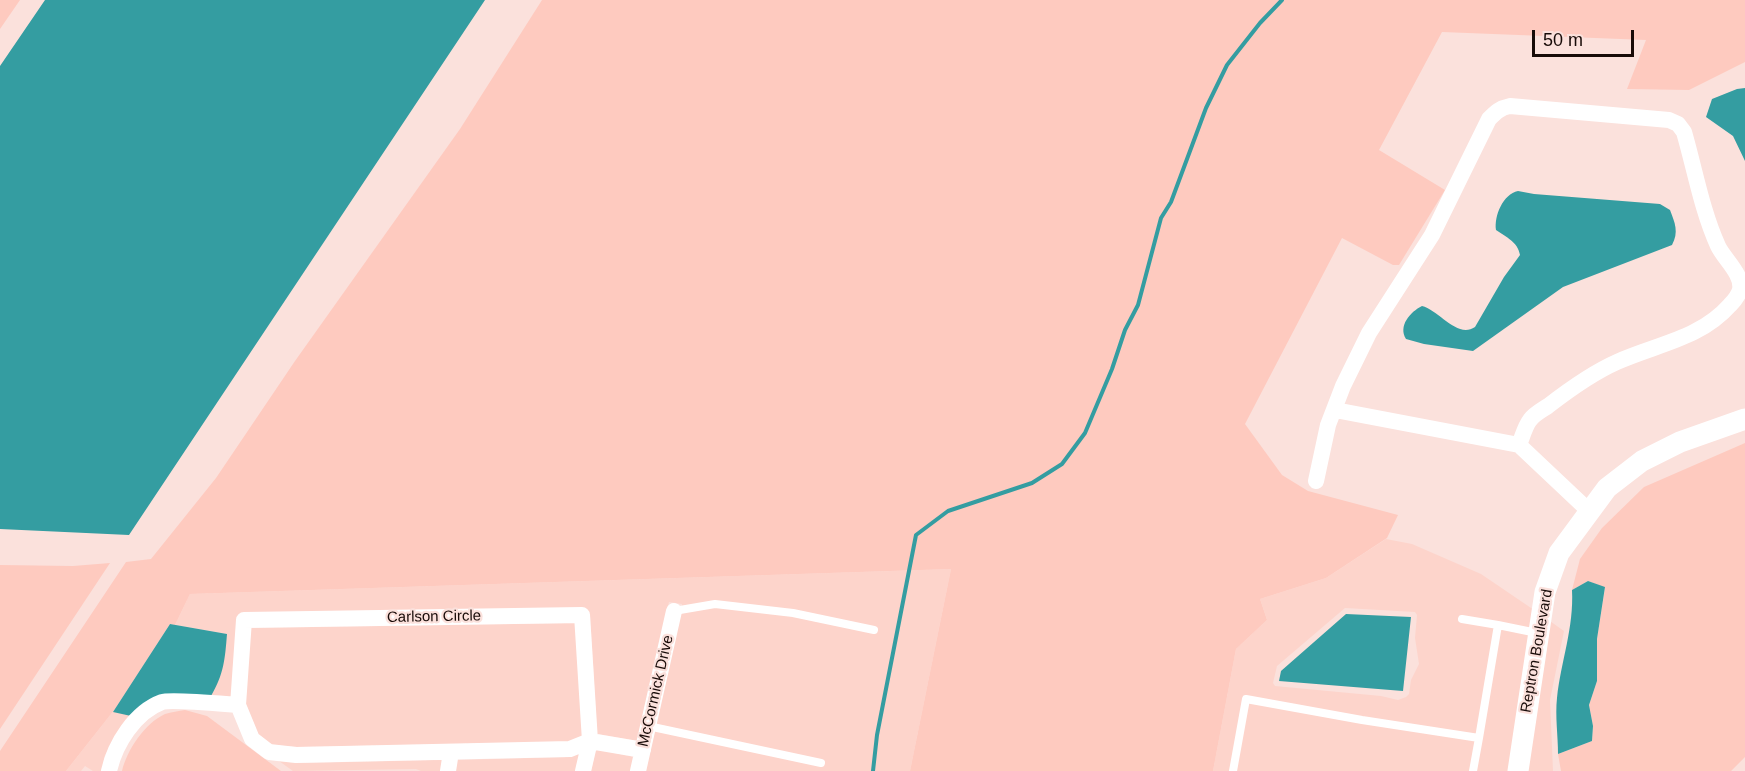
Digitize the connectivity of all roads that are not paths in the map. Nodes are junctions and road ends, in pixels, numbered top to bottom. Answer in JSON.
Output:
{"nodes":[{"id":1,"x":1335,"y":410,"type":"junction"},
{"id":2,"x":1745,"y":420,"type":"edge"},
{"id":3,"x":1519,"y":445,"type":"junction"},
{"id":4,"x":1316,"y":481,"type":"dead end"},
{"id":5,"x":1589,"y":511,"type":"junction"},
{"id":6,"x":674,"y":611,"type":"joint"},
{"id":7,"x":1462,"y":619,"type":"dead end"},
{"id":8,"x":1498,"y":625,"type":"junction"},
{"id":9,"x":874,"y":630,"type":"dead end"},
{"id":10,"x":1537,"y":633,"type":"junction"},
{"id":11,"x":238,"y":705,"type":"junction"},
{"id":12,"x":648,"y":726,"type":"junction"},
{"id":13,"x":1479,"y":738,"type":"junction"},
{"id":14,"x":590,"y":741,"type":"junction"},
{"id":15,"x":643,"y":750,"type":"junction"},
{"id":16,"x":451,"y":752,"type":"junction"},
{"id":17,"x":822,"y":763,"type":"dead end"},
{"id":18,"x":109,"y":771,"type":"edge"},
{"id":19,"x":448,"y":771,"type":"edge"},
{"id":20,"x":583,"y":771,"type":"edge"},
{"id":21,"x":638,"y":771,"type":"edge"},
{"id":22,"x":1233,"y":771,"type":"edge"},
{"id":23,"x":1473,"y":771,"type":"edge"},
{"id":24,"x":1518,"y":771,"type":"edge"}],
"edges":[{"from":1,"to":3,"type":"street"},
{"from":1,"to":3,"type":"street"},
{"from":1,"to":4,"type":"street"},
{"from":2,"to":5,"type":"street","name":"Reptron Boulevard"},
{"from":3,"to":5,"type":"street"},
{"from":5,"to":10,"type":"street","name":"Reptron Boulevard"},
{"from":6,"to":9,"type":"lane"},
{"from":6,"to":12,"type":"street","name":"McCormick Drive"},
{"from":7,"to":8,"type":"lane"},
{"from":8,"to":10,"type":"lane"},
{"from":8,"to":13,"type":"lane"},
{"from":10,"to":24,"type":"street","name":"Reptron Boulevard"},
{"from":11,"to":14,"type":"street","name":"Carlson Circle"},
{"from":11,"to":16,"type":"street","name":"Carlson Circle"},
{"from":11,"to":18,"type":"street"},
{"from":12,"to":15,"type":"street","name":"McCormick Drive"},
{"from":12,"to":17,"type":"lane"},
{"from":13,"to":22,"type":"lane"},
{"from":13,"to":23,"type":"lane"},
{"from":14,"to":15,"type":"street","name":"Carlson Circle"},
{"from":14,"to":16,"type":"street","name":"Carlson Circle"},
{"from":14,"to":20,"type":"street","name":"Carlson Circle"},
{"from":15,"to":21,"type":"street","name":"McCormick Drive"},
{"from":16,"to":19,"type":"street"}]}
